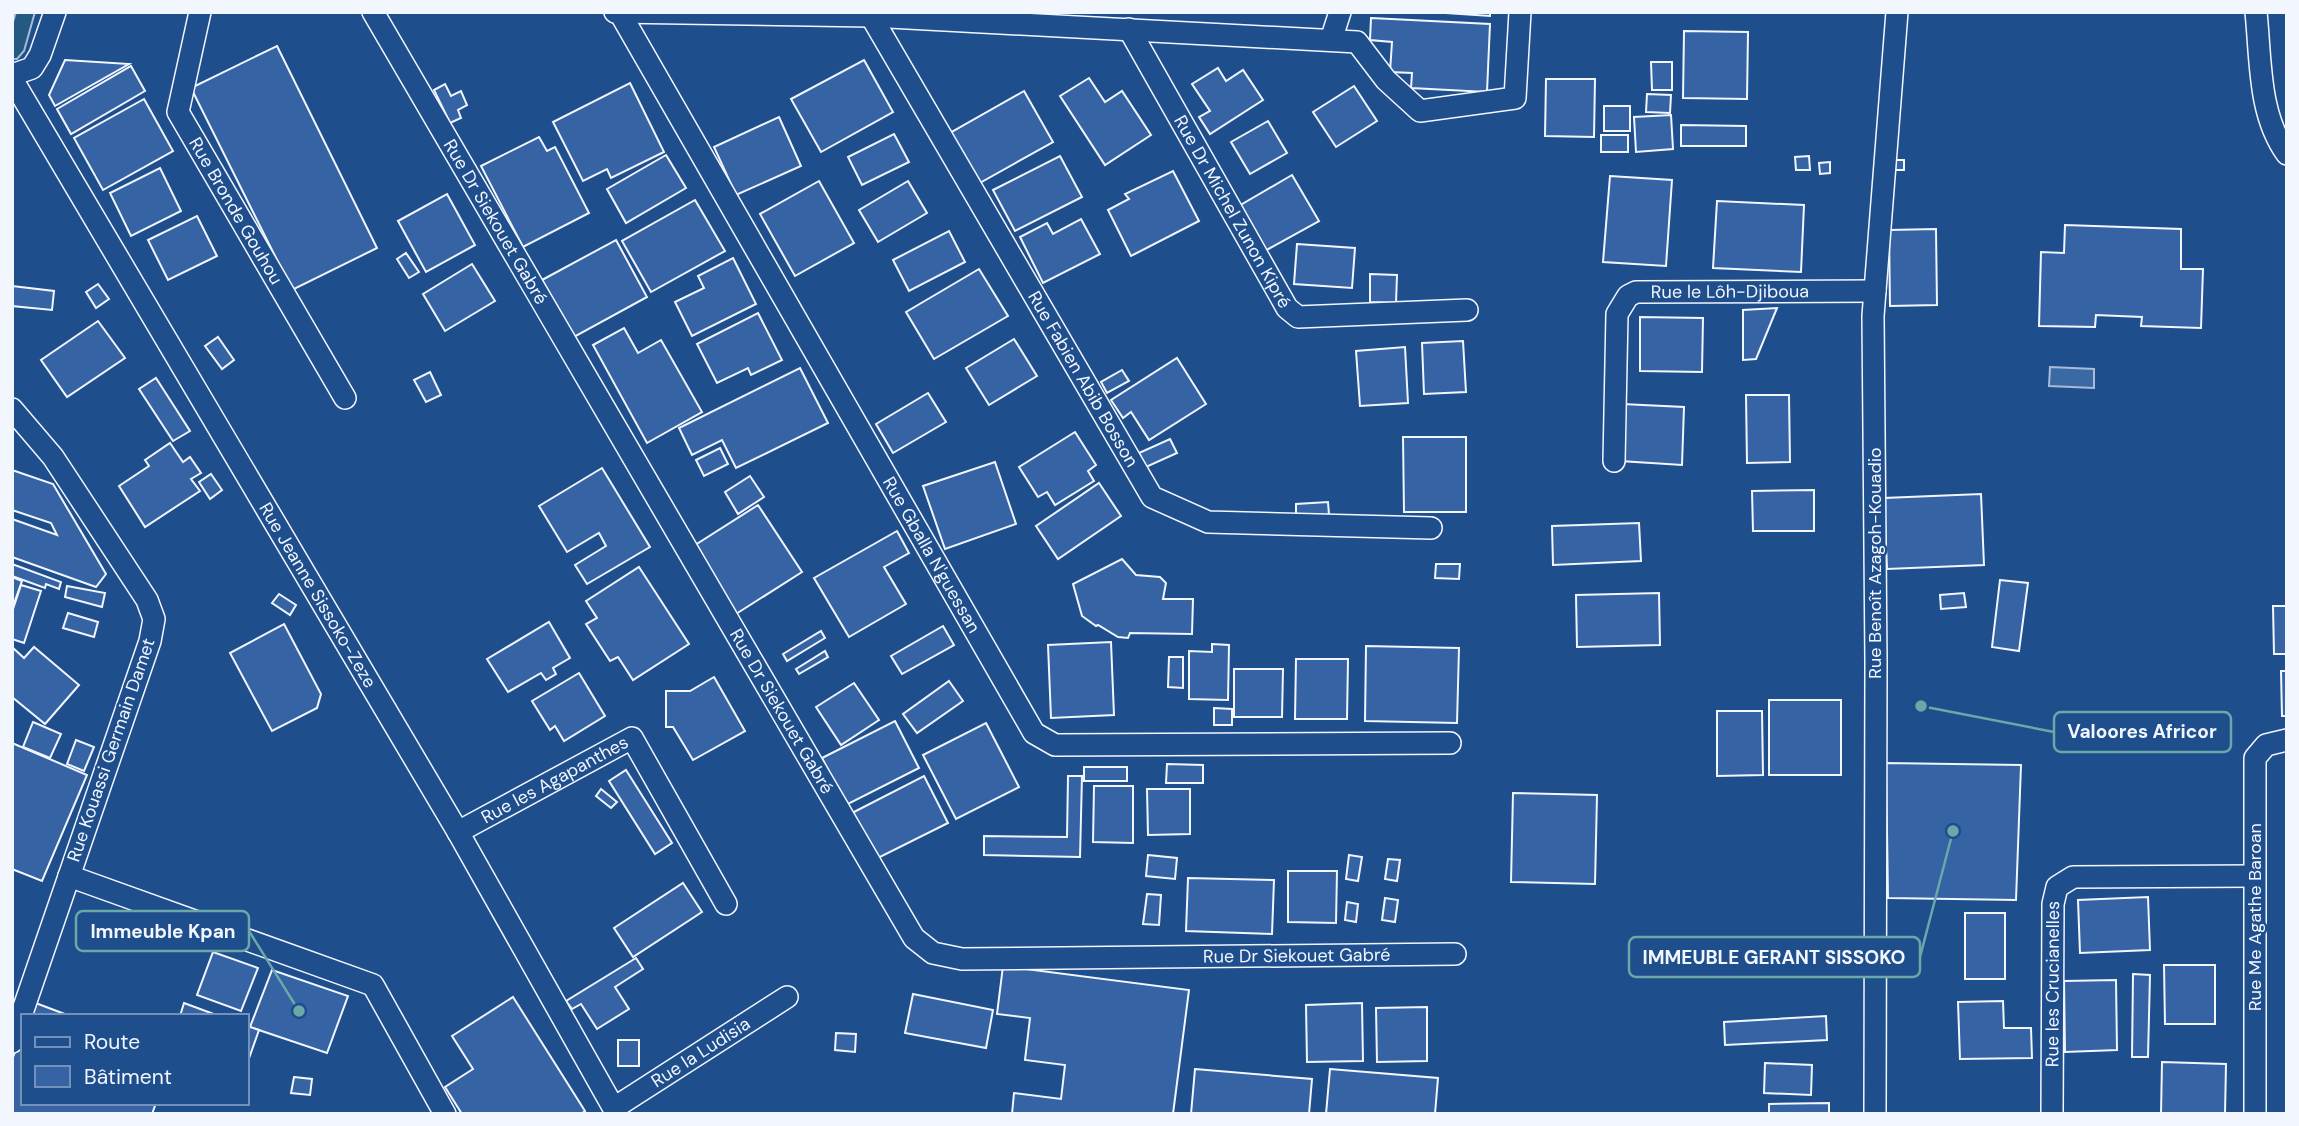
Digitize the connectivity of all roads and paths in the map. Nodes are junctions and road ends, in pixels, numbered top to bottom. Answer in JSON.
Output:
{"nodes":[{"id":1,"x":55,"y":12,"type":"edge"},
{"id":2,"x":200,"y":12,"type":"edge"},
{"id":3,"x":373,"y":12,"type":"edge"},
{"id":4,"x":617,"y":12,"type":"edge"},
{"id":5,"x":1340,"y":12,"type":"edge"},
{"id":6,"x":1520,"y":12,"type":"edge"},
{"id":7,"x":1897,"y":12,"type":"edge"},
{"id":8,"x":2256,"y":12,"type":"edge"},
{"id":9,"x":653,"y":13,"type":"edge"},
{"id":10,"x":872,"y":14,"type":"edge"},
{"id":11,"x":1108,"y":20,"type":"edge"},
{"id":12,"x":1129,"y":29,"type":"junction"},
{"id":13,"x":1331,"y":40,"type":"junction"},
{"id":14,"x":12,"y":77,"type":"edge"},
{"id":15,"x":2287,"y":155,"type":"edge"},
{"id":16,"x":1875,"y":291,"type":"junction"},
{"id":17,"x":1467,"y":310,"type":"dead end"},
{"id":18,"x":345,"y":398,"type":"dead end"},
{"id":19,"x":12,"y":409,"type":"edge"},
{"id":20,"x":1614,"y":461,"type":"dead end"},
{"id":21,"x":1431,"y":528,"type":"dead end"},
{"id":22,"x":2287,"y":740,"type":"edge"},
{"id":23,"x":1450,"y":743,"type":"dead end"},
{"id":24,"x":458,"y":832,"type":"junction"},
{"id":25,"x":69,"y":876,"type":"junction"},
{"id":26,"x":2254,"y":876,"type":"junction"},
{"id":27,"x":726,"y":904,"type":"dead end"},
{"id":28,"x":1455,"y":954,"type":"dead end"},
{"id":29,"x":787,"y":998,"type":"dead end"},
{"id":30,"x":22,"y":1014,"type":"edge"},
{"id":31,"x":21,"y":1016,"type":"edge"},
{"id":32,"x":12,"y":1042,"type":"edge"},
{"id":33,"x":615,"y":1111,"type":"edge"},
{"id":34,"x":445,"y":1114,"type":"edge"},
{"id":35,"x":1875,"y":1114,"type":"edge"},
{"id":36,"x":2052,"y":1114,"type":"edge"},
{"id":37,"x":2255,"y":1114,"type":"edge"}],
"edges":[{"from":1,"to":14,"type":"street"},
{"from":2,"to":18,"type":"street","name":"Rue Bronde Gouhou"},
{"from":3,"to":28,"type":"street","name":"Rue Dr Siekouet Gabré"},
{"from":4,"to":9,"type":"street"},
{"from":4,"to":23,"type":"street","name":"Rue Gballa N'guessan"},
{"from":5,"to":13,"type":"street"},
{"from":6,"to":13,"type":"street"},
{"from":7,"to":16,"type":"street","name":"Rue Benoît Azagoh-Kouadio"},
{"from":8,"to":15,"type":"street"},
{"from":9,"to":10,"type":"street"},
{"from":10,"to":11,"type":"street"},
{"from":10,"to":21,"type":"street","name":"Rue Fabien Abib Bosson"},
{"from":11,"to":12,"type":"street"},
{"from":12,"to":13,"type":"street"},
{"from":12,"to":17,"type":"street","name":"Rue Dr Michel Zunon Kipré"},
{"from":14,"to":24,"type":"street","name":"Rue Jeanne Sissoko-Zeze"},
{"from":16,"to":20,"type":"street","name":"Rue le Lôh-Djiboua"},
{"from":16,"to":35,"type":"street","name":"Rue Benoît Azagoh-Kouadio"},
{"from":19,"to":25,"type":"street","name":"Rue Kouassi Germain Damet"},
{"from":22,"to":26,"type":"street","name":"Rue Me Agathe Baroan"},
{"from":24,"to":27,"type":"street","name":"Rue les Agapanthes"},
{"from":24,"to":33,"type":"street","name":"Rue Jeanne Sissoko-Zeze"},
{"from":25,"to":30,"type":"street","name":"Rue Kouassi Germain Damet"},
{"from":25,"to":34,"type":"street"},
{"from":26,"to":36,"type":"street","name":"Rue les Crucianelles"},
{"from":26,"to":37,"type":"street","name":"Rue Me Agathe Baroan"},
{"from":29,"to":33,"type":"street","name":"Rue la Ludisia"},
{"from":31,"to":32,"type":"street","name":"Rue Kouassi Germain Damet"}]}
